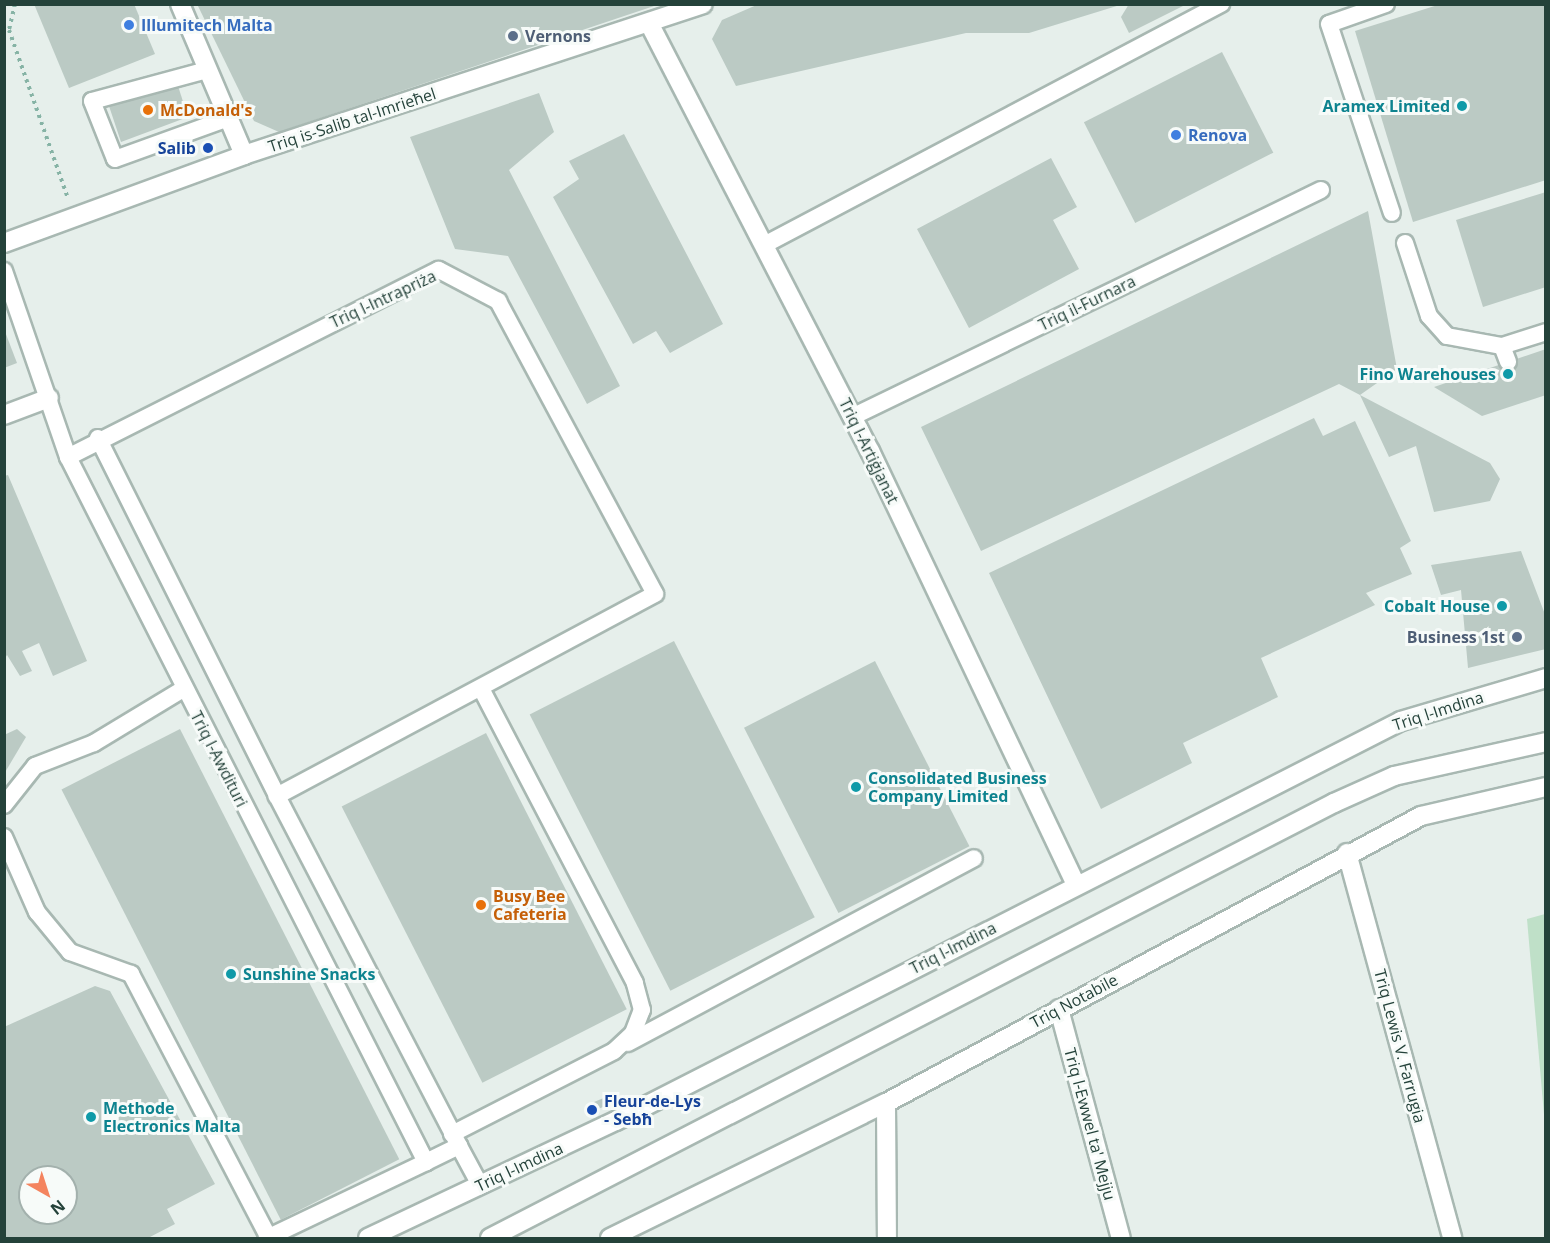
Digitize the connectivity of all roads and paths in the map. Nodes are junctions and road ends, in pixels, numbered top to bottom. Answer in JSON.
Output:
{"nodes":[{"id":1,"x":15,"y":4,"type":"edge"},
{"id":2,"x":180,"y":4,"type":"edge"},
{"id":3,"x":703,"y":4,"type":"edge"},
{"id":4,"x":1221,"y":4,"type":"edge"},
{"id":5,"x":1386,"y":4,"type":"edge"},
{"id":6,"x":650,"y":23,"type":"junction"},
{"id":7,"x":207,"y":69,"type":"junction"},
{"id":8,"x":228,"y":118,"type":"junction"},
{"id":9,"x":244,"y":155,"type":"junction"},
{"id":10,"x":1321,"y":190,"type":"dead end"},
{"id":11,"x":1392,"y":213,"type":"dead end"},
{"id":12,"x":75,"y":216,"type":"junction"},
{"id":13,"x":4,"y":243,"type":"edge"},
{"id":14,"x":1405,"y":243,"type":"dead end"},
{"id":15,"x":764,"y":245,"type":"junction"},
{"id":16,"x":4,"y":271,"type":"edge"},
{"id":17,"x":1545,"y":332,"type":"edge"},
{"id":18,"x":49,"y":398,"type":"junction"},
{"id":19,"x":4,"y":415,"type":"edge"},
{"id":20,"x":852,"y":417,"type":"junction"},
{"id":21,"x":98,"y":438,"type":"junction"},
{"id":22,"x":68,"y":457,"type":"junction"},
{"id":23,"x":1545,"y":678,"type":"edge"},
{"id":24,"x":481,"y":688,"type":"junction"},
{"id":25,"x":183,"y":689,"type":"junction"},
{"id":26,"x":1545,"y":742,"type":"edge"},
{"id":27,"x":1545,"y":788,"type":"edge"},
{"id":28,"x":277,"y":796,"type":"junction"},
{"id":29,"x":4,"y":804,"type":"edge"},
{"id":30,"x":4,"y":837,"type":"edge"},
{"id":31,"x":1347,"y":853,"type":"junction"},
{"id":32,"x":974,"y":858,"type":"dead end"},
{"id":33,"x":1076,"y":885,"type":"junction"},
{"id":34,"x":1059,"y":1009,"type":"junction"},
{"id":35,"x":614,"y":1051,"type":"junction"},
{"id":36,"x":886,"y":1103,"type":"junction"},
{"id":37,"x":455,"y":1140,"type":"junction"},
{"id":38,"x":426,"y":1162,"type":"junction"},
{"id":39,"x":480,"y":1185,"type":"junction"},
{"id":40,"x":268,"y":1238,"type":"edge"},
{"id":41,"x":368,"y":1239,"type":"edge"},
{"id":42,"x":490,"y":1239,"type":"edge"},
{"id":43,"x":610,"y":1239,"type":"edge"},
{"id":44,"x":887,"y":1239,"type":"edge"},
{"id":45,"x":1121,"y":1239,"type":"edge"},
{"id":46,"x":1452,"y":1239,"type":"edge"}],
"edges":[{"from":1,"to":12,"type":"path"},
{"from":2,"to":7,"type":"street"},
{"from":3,"to":6,"type":"street","name":"Triq is-Salib tal-Imrieħel"},
{"from":4,"to":15,"type":"lane"},
{"from":5,"to":11,"type":"lane"},
{"from":6,"to":9,"type":"street","name":"Triq is-Salib tal-Imrieħel"},
{"from":6,"to":15,"type":"street","name":"Triq l-Artiġjanat"},
{"from":7,"to":8,"type":"street"},
{"from":7,"to":8,"type":"lane"},
{"from":8,"to":9,"type":"street"},
{"from":9,"to":12,"type":"street","name":"Triq is-Salib tal-Imrieħel"},
{"from":10,"to":20,"type":"lane","name":"Triq il-Furnara"},
{"from":12,"to":13,"type":"street","name":"Triq is-Salib tal-Imrieħel"},
{"from":14,"to":17,"type":"lane"},
{"from":15,"to":20,"type":"street","name":"Triq l-Artiġjanat"},
{"from":16,"to":18,"type":"lane","name":"Triq l-Awdituri"},
{"from":18,"to":19,"type":"street"},
{"from":18,"to":22,"type":"lane","name":"Triq l-Awdituri"},
{"from":20,"to":33,"type":"street","name":"Triq l-Artiġjanat"},
{"from":21,"to":22,"type":"lane","name":"Triq l-Intrapriża"},
{"from":21,"to":24,"type":"lane","name":"Triq l-Intrapriża"},
{"from":21,"to":28,"type":"lane"},
{"from":22,"to":25,"type":"lane","name":"Triq l-Awdituri"},
{"from":23,"to":33,"type":"street","name":"Triq l-Imdina"},
{"from":24,"to":28,"type":"lane"},
{"from":24,"to":35,"type":"lane"},
{"from":25,"to":29,"type":"lane"},
{"from":25,"to":38,"type":"lane","name":"Triq l-Awdituri"},
{"from":26,"to":42,"type":"street"},
{"from":27,"to":31,"type":"street","name":"Triq Notabile"},
{"from":28,"to":37,"type":"lane"},
{"from":30,"to":40,"type":"lane"},
{"from":31,"to":34,"type":"street","name":"Triq Notabile"},
{"from":31,"to":46,"type":"street","name":"Triq Lewis V. Farrugia"},
{"from":32,"to":35,"type":"lane"},
{"from":33,"to":39,"type":"street","name":"Triq l-Imdina"},
{"from":34,"to":36,"type":"street","name":"Triq Notabile"},
{"from":34,"to":45,"type":"street","name":"Triq l-Ewwel ta' Mejju"},
{"from":35,"to":37,"type":"lane"},
{"from":36,"to":43,"type":"street","name":"Triq Notabile"},
{"from":36,"to":44,"type":"street"},
{"from":37,"to":38,"type":"lane"},
{"from":37,"to":39,"type":"lane"},
{"from":38,"to":40,"type":"lane"},
{"from":39,"to":41,"type":"street","name":"Triq l-Imdina"}]}
